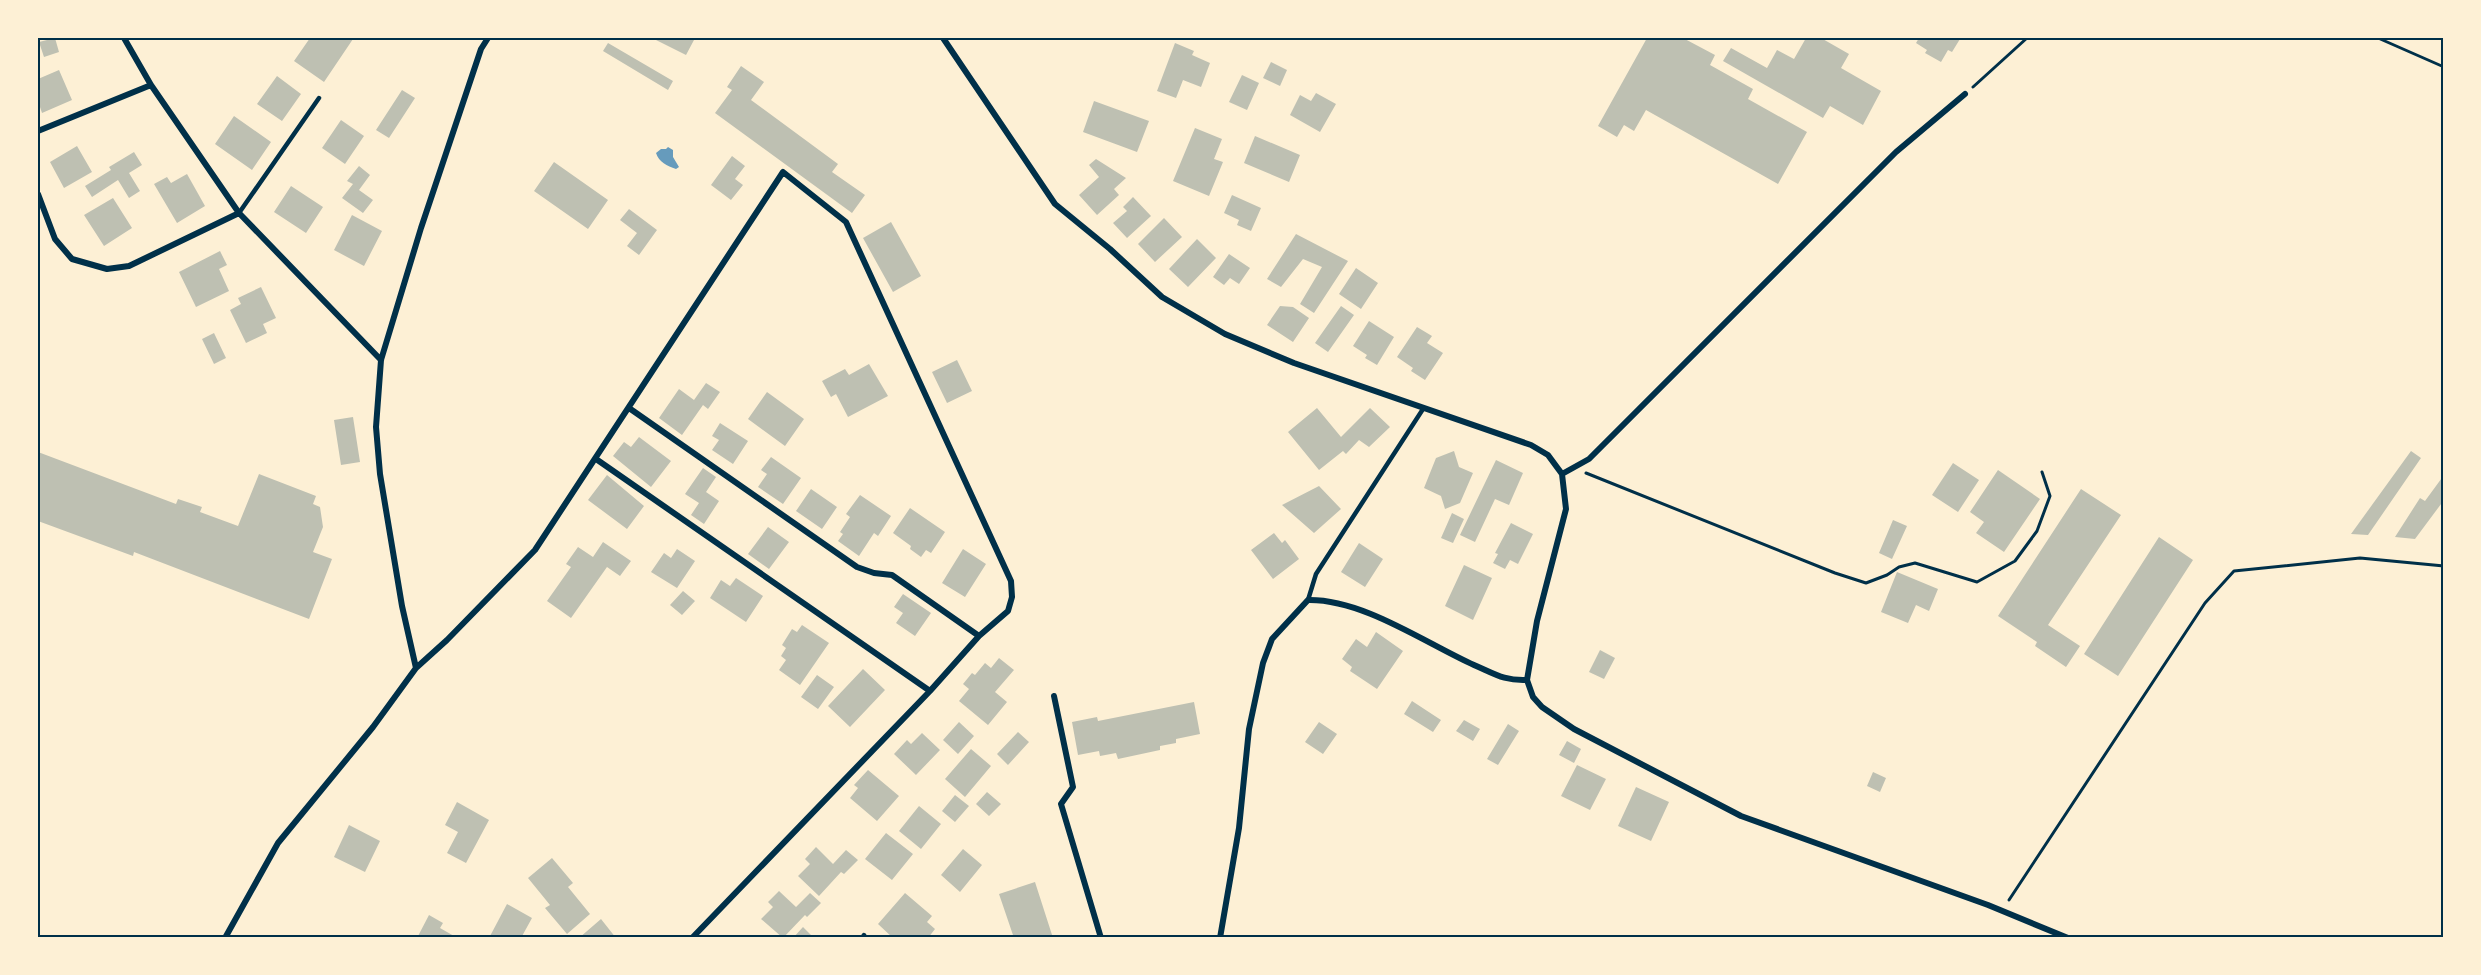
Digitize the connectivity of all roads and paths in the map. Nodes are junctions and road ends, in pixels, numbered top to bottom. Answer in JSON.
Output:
{"nodes":[{"id":1,"x":124,"y":38,"type":"edge"},
{"id":2,"x":488,"y":38,"type":"edge"},
{"id":3,"x":943,"y":38,"type":"edge"},
{"id":4,"x":2027,"y":38,"type":"edge"},
{"id":5,"x":2378,"y":38,"type":"edge"},
{"id":6,"x":2444,"y":67,"type":"edge"},
{"id":7,"x":151,"y":85,"type":"junction"},
{"id":8,"x":1965,"y":94,"type":"joint"},
{"id":9,"x":319,"y":98,"type":"dead end"},
{"id":10,"x":38,"y":131,"type":"edge"},
{"id":11,"x":38,"y":194,"type":"edge"},
{"id":12,"x":239,"y":213,"type":"junction"},
{"id":13,"x":381,"y":360,"type":"junction"},
{"id":14,"x":629,"y":408,"type":"junction"},
{"id":15,"x":1423,"y":409,"type":"junction"},
{"id":16,"x":596,"y":459,"type":"junction"},
{"id":17,"x":1573,"y":468,"type":"junction"},
{"id":18,"x":2042,"y":472,"type":"dead end"},
{"id":19,"x":1562,"y":474,"type":"junction"},
{"id":20,"x":2444,"y":566,"type":"edge"},
{"id":21,"x":1308,"y":600,"type":"junction"},
{"id":22,"x":979,"y":636,"type":"junction"},
{"id":23,"x":416,"y":668,"type":"junction"},
{"id":24,"x":1527,"y":680,"type":"junction"},
{"id":25,"x":930,"y":691,"type":"junction"},
{"id":26,"x":1054,"y":696,"type":"dead end"},
{"id":27,"x":2002,"y":911,"type":"junction"},
{"id":28,"x":225,"y":938,"type":"edge"},
{"id":29,"x":692,"y":938,"type":"edge"},
{"id":30,"x":1101,"y":938,"type":"edge"},
{"id":31,"x":1220,"y":938,"type":"edge"},
{"id":32,"x":2068,"y":938,"type":"edge"}],
"edges":[{"from":1,"to":7,"type":"street"},
{"from":2,"to":13,"type":"street"},
{"from":3,"to":15,"type":"street"},
{"from":4,"to":8,"type":"path"},
{"from":5,"to":6,"type":"path"},
{"from":7,"to":10,"type":"street"},
{"from":7,"to":12,"type":"street"},
{"from":8,"to":17,"type":"street"},
{"from":9,"to":12,"type":"lane"},
{"from":11,"to":12,"type":"street"},
{"from":12,"to":13,"type":"street"},
{"from":13,"to":23,"type":"street"},
{"from":14,"to":16,"type":"street"},
{"from":14,"to":22,"type":"street"},
{"from":14,"to":22,"type":"street"},
{"from":15,"to":19,"type":"street"},
{"from":15,"to":21,"type":"lane"},
{"from":16,"to":23,"type":"street"},
{"from":16,"to":25,"type":"street"},
{"from":17,"to":18,"type":"path"},
{"from":17,"to":19,"type":"street"},
{"from":19,"to":24,"type":"street"},
{"from":20,"to":27,"type":"path"},
{"from":21,"to":24,"type":"street"},
{"from":21,"to":31,"type":"street"},
{"from":22,"to":25,"type":"street"},
{"from":23,"to":28,"type":"street"},
{"from":24,"to":27,"type":"street"},
{"from":25,"to":29,"type":"street"},
{"from":26,"to":30,"type":"street"},
{"from":27,"to":32,"type":"street"}]}
